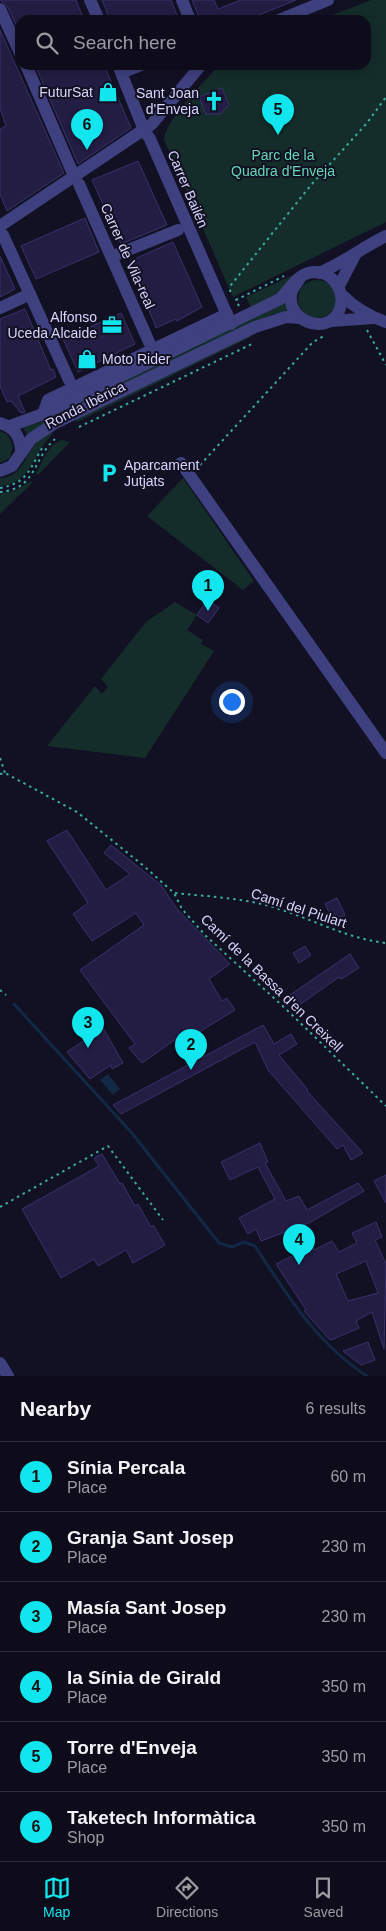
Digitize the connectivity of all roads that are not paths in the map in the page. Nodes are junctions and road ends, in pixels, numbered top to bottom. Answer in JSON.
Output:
{"nodes":[{"id":1,"x":90,"y":0,"type":"edge"},
{"id":2,"x":182,"y":0,"type":"edge"},
{"id":3,"x":328,"y":0,"type":"edge"},
{"id":4,"x":0,"y":9,"type":"edge"},
{"id":5,"x":97,"y":15,"type":"edge"},
{"id":6,"x":188,"y":15,"type":"edge"},
{"id":7,"x":291,"y":15,"type":"edge"},
{"id":8,"x":15,"y":42,"type":"edge"},
{"id":9,"x":28,"y":70,"type":"edge"},
{"id":10,"x":130,"y":70,"type":"edge"},
{"id":11,"x":197,"y":70,"type":"edge"},
{"id":12,"x":144,"y":130,"type":"junction"},
{"id":13,"x":77,"y":180,"type":"junction"},
{"id":14,"x":2,"y":224,"type":"edge"},
{"id":15,"x":178,"y":230,"type":"dead end"},
{"id":16,"x":386,"y":236,"type":"edge"},
{"id":17,"x":358,"y":252,"type":"junction"},
{"id":18,"x":113,"y":256,"type":"junction"},
{"id":19,"x":319,"y":273,"type":"junction"},
{"id":20,"x":300,"y":278,"type":"junction"},
{"id":21,"x":340,"y":290,"type":"junction"},
{"id":22,"x":30,"y":294,"type":"junction"},
{"id":23,"x":0,"y":308,"type":"edge"},
{"id":24,"x":300,"y":318,"type":"junction"},
{"id":25,"x":229,"y":319,"type":"junction"},
{"id":26,"x":332,"y":321,"type":"junction"},
{"id":27,"x":375,"y":323,"type":"edge"},
{"id":28,"x":148,"y":342,"type":"dead end"},
{"id":29,"x":69,"y":380,"type":"dead end"},
{"id":30,"x":5,"y":425,"type":"edge"},
{"id":31,"x":21,"y":452,"type":"junction"},
{"id":32,"x":181,"y":462,"type":"dead end"},
{"id":33,"x":0,"y":471,"type":"edge"},
{"id":34,"x":386,"y":753,"type":"edge"},
{"id":35,"x":0,"y":1363,"type":"edge"},
{"id":36,"x":8,"y":1376,"type":"edge"}],
"edges":[{"from":1,"to":5,"type":"street"},
{"from":2,"to":6,"type":"street"},
{"from":3,"to":7,"type":"street"},
{"from":4,"to":8,"type":"street"},
{"from":9,"to":13,"type":"street","name":"Carrer de Vila-real"},
{"from":10,"to":12,"type":"street","name":"Carrer Bailén"},
{"from":11,"to":12,"type":"street"},
{"from":12,"to":13,"type":"street"},
{"from":12,"to":25,"type":"street","name":"Carrer Bailén"},
{"from":13,"to":14,"type":"street"},
{"from":13,"to":18,"type":"street","name":"Carrer de Vila-real"},
{"from":14,"to":22,"type":"street"},
{"from":15,"to":18,"type":"street"},
{"from":16,"to":17,"type":"street"},
{"from":17,"to":19,"type":"street"},
{"from":17,"to":21,"type":"street"},
{"from":18,"to":28,"type":"street","name":"Carrer de Vila-real"},
{"from":19,"to":20,"type":"street"},
{"from":19,"to":21,"type":"street"},
{"from":20,"to":24,"type":"street"},
{"from":20,"to":25,"type":"street","name":"Ronda Ibèrica"},
{"from":21,"to":26,"type":"street"},
{"from":21,"to":27,"type":"street"},
{"from":22,"to":23,"type":"street"},
{"from":22,"to":29,"type":"street"},
{"from":24,"to":26,"type":"street","name":"Ronda Ibèrica"},
{"from":24,"to":31,"type":"street","name":"Ronda Ibèrica"},
{"from":25,"to":30,"type":"street","name":"Ronda Ibèrica"},
{"from":26,"to":27,"type":"street","name":"Ronda Ibèrica"},
{"from":30,"to":31,"type":"street","name":"Ronda Ibèrica"},
{"from":31,"to":33,"type":"street","name":"Ronda Ibèrica"},
{"from":32,"to":34,"type":"street"},
{"from":35,"to":36,"type":"street"}]}
